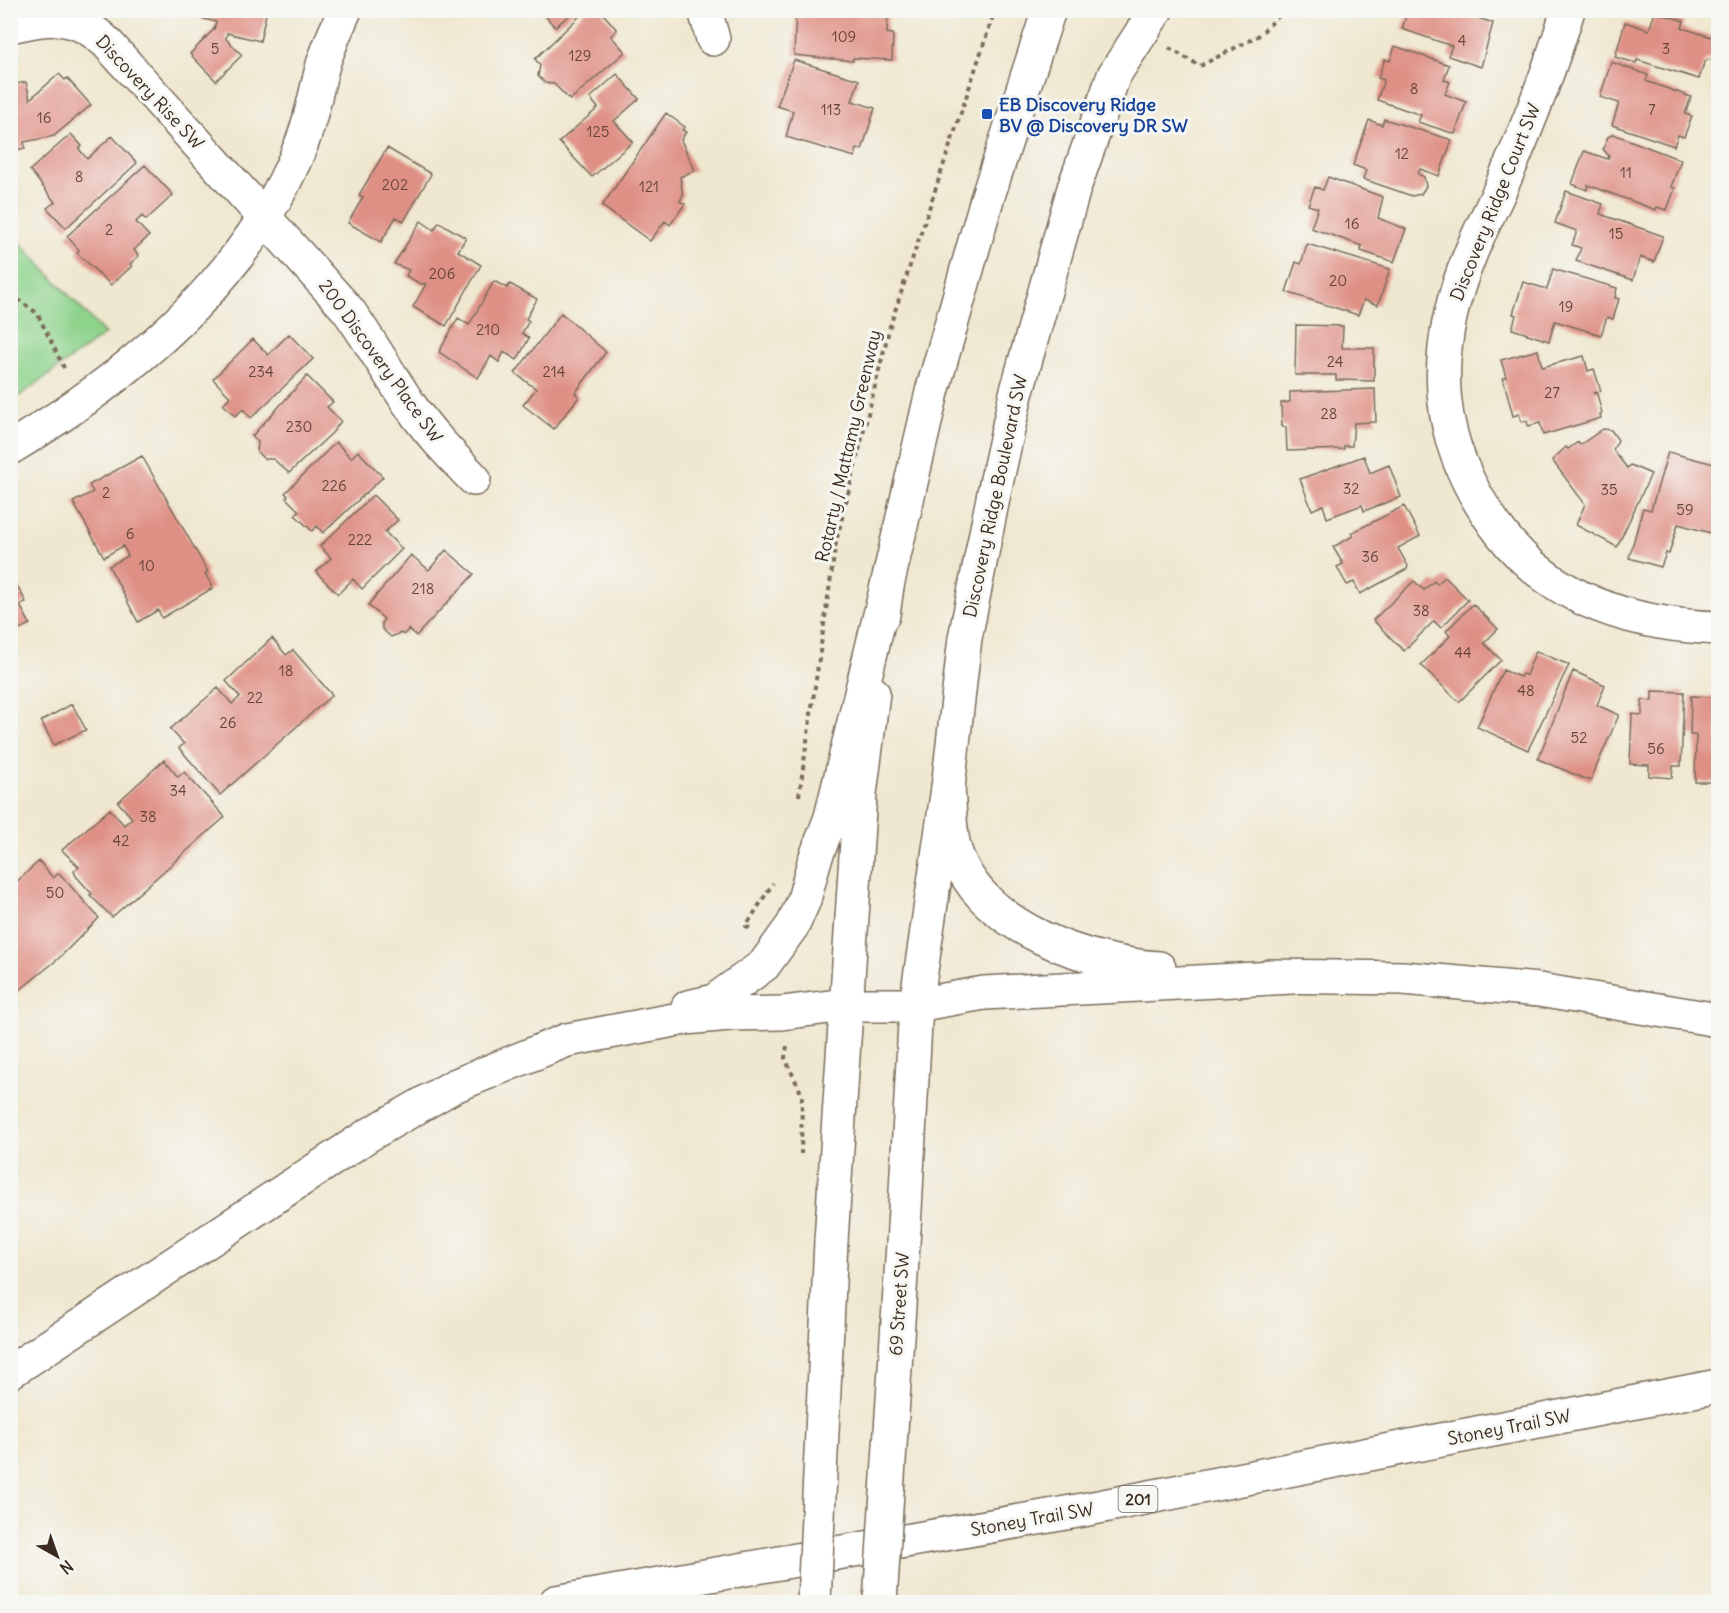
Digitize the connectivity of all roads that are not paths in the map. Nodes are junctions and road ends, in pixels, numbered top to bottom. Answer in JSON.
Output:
{"nodes":[{"id":1,"x":345,"y":10,"type":"edge"},
{"id":2,"x":1049,"y":10,"type":"edge"},
{"id":3,"x":1156,"y":10,"type":"edge"},
{"id":4,"x":1568,"y":10,"type":"edge"},
{"id":5,"x":10,"y":26,"type":"edge"},
{"id":6,"x":265,"y":217,"type":"junction"},
{"id":7,"x":10,"y":448,"type":"edge"},
{"id":8,"x":474,"y":478,"type":"dead end"},
{"id":9,"x":886,"y":586,"type":"junction"},
{"id":10,"x":1719,"y":627,"type":"edge"},
{"id":11,"x":948,"y":788,"type":"junction"},
{"id":12,"x":1292,"y":977,"type":"junction"},
{"id":13,"x":845,"y":1005,"type":"junction"},
{"id":14,"x":916,"y":1005,"type":"junction"},
{"id":15,"x":1719,"y":1020,"type":"edge"},
{"id":16,"x":567,"y":1040,"type":"junction"},
{"id":17,"x":10,"y":1372,"type":"edge"},
{"id":18,"x":1719,"y":1386,"type":"edge"},
{"id":19,"x":556,"y":1602,"type":"edge"},
{"id":20,"x":814,"y":1602,"type":"edge"},
{"id":21,"x":880,"y":1602,"type":"edge"}],
"edges":[{"from":1,"to":6,"type":"main road"},
{"from":2,"to":9,"type":"main road"},
{"from":3,"to":11,"type":"main road","name":"Discovery Ridge Boulevard SW"},
{"from":4,"to":10,"type":"main road","name":"Discovery Ridge Court SW"},
{"from":5,"to":6,"type":"main road","name":"Discovery Rise SW"},
{"from":6,"to":7,"type":"main road"},
{"from":6,"to":8,"type":"main road","name":"200 Discovery Place SW"},
{"from":9,"to":13,"type":"main road"},
{"from":9,"to":16,"type":"main road"},
{"from":11,"to":12,"type":"main road"},
{"from":11,"to":14,"type":"main road","name":"Discovery Ridge Boulevard SW"},
{"from":12,"to":14,"type":"main road"},
{"from":12,"to":15,"type":"main road"},
{"from":13,"to":14,"type":"main road"},
{"from":13,"to":16,"type":"main road"},
{"from":13,"to":20,"type":"main road","bridge":true},
{"from":14,"to":21,"type":"main road","name":"69 Street SW","bridge":true},
{"from":16,"to":17,"type":"main road"},
{"from":18,"to":19,"type":"main road","name":"Stoney Trail SW","number":"201"}]}
